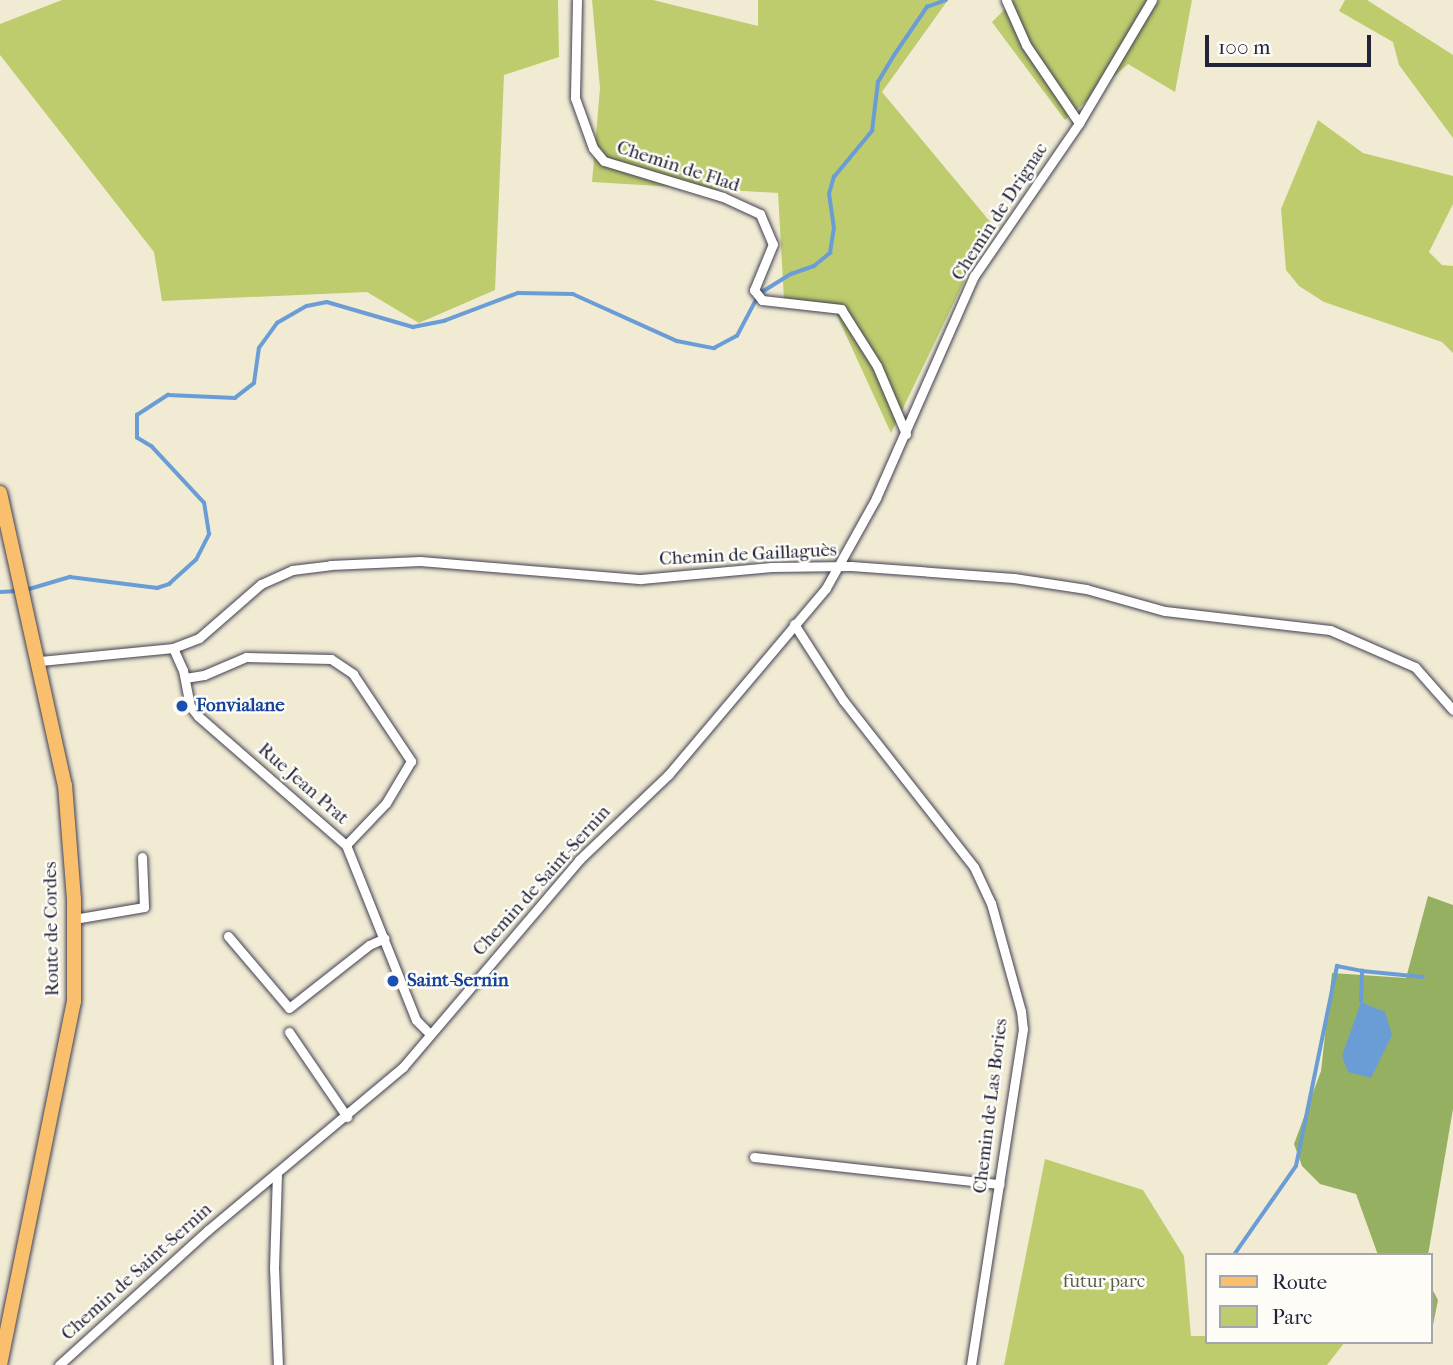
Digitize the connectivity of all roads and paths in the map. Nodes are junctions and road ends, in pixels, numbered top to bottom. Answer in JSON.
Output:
{"nodes":[{"id":1,"x":577,"y":0,"type":"edge"},
{"id":2,"x":1006,"y":0,"type":"edge"},
{"id":3,"x":1152,"y":0,"type":"edge"},
{"id":4,"x":1079,"y":123,"type":"junction"},
{"id":5,"x":906,"y":433,"type":"junction"},
{"id":6,"x":0,"y":493,"type":"edge"},
{"id":7,"x":841,"y":566,"type":"junction"},
{"id":8,"x":794,"y":624,"type":"junction"},
{"id":9,"x":173,"y":648,"type":"junction"},
{"id":10,"x":40,"y":662,"type":"junction"},
{"id":11,"x":185,"y":678,"type":"junction"},
{"id":12,"x":1453,"y":710,"type":"edge"},
{"id":13,"x":346,"y":845,"type":"junction"},
{"id":14,"x":142,"y":857,"type":"dead end"},
{"id":15,"x":74,"y":919,"type":"junction"},
{"id":16,"x":228,"y":936,"type":"dead end"},
{"id":17,"x":386,"y":938,"type":"junction"},
{"id":18,"x":289,"y":1032,"type":"dead end"},
{"id":19,"x":430,"y":1034,"type":"junction"},
{"id":20,"x":347,"y":1117,"type":"junction"},
{"id":21,"x":754,"y":1157,"type":"dead end"},
{"id":22,"x":277,"y":1174,"type":"junction"},
{"id":23,"x":1000,"y":1184,"type":"junction"},
{"id":24,"x":0,"y":1364,"type":"edge"},
{"id":25,"x":60,"y":1365,"type":"edge"},
{"id":26,"x":278,"y":1365,"type":"edge"},
{"id":27,"x":971,"y":1365,"type":"edge"}],
"edges":[{"from":1,"to":5,"type":"street","name":"Chemin de Flad"},
{"from":2,"to":4,"type":"street"},
{"from":3,"to":4,"type":"street","name":"Chemin de Drignac"},
{"from":4,"to":5,"type":"street","name":"Chemin de Drignac"},
{"from":5,"to":7,"type":"street","name":"Chemin de Drignac"},
{"from":6,"to":10,"type":"main road","name":"Route de Cordes"},
{"from":7,"to":8,"type":"street","name":"Chemin de Saint-Sernin"},
{"from":7,"to":9,"type":"street","name":"Chemin de Gaillaguès"},
{"from":7,"to":12,"type":"street","name":"Chemin de Gaillaguès"},
{"from":8,"to":19,"type":"street","name":"Chemin de Saint-Sernin"},
{"from":8,"to":23,"type":"street","name":"Chemin de Las Bories"},
{"from":9,"to":10,"type":"street","name":"Chemin de Gaillaguès"},
{"from":9,"to":11,"type":"street","name":"Rue Jean Prat"},
{"from":10,"to":15,"type":"main road","name":"Route de Cordes"},
{"from":11,"to":13,"type":"street","name":"Rue Jean Prat"},
{"from":11,"to":13,"type":"street"},
{"from":13,"to":17,"type":"street","name":"Rue Jean Prat"},
{"from":14,"to":15,"type":"street"},
{"from":15,"to":24,"type":"main road","name":"Route de Cordes"},
{"from":16,"to":17,"type":"street"},
{"from":17,"to":19,"type":"street","name":"Rue Jean Prat"},
{"from":18,"to":20,"type":"street"},
{"from":19,"to":20,"type":"street","name":"Chemin de Saint-Sernin"},
{"from":20,"to":22,"type":"street","name":"Chemin de Saint-Sernin"},
{"from":21,"to":23,"type":"street"},
{"from":22,"to":25,"type":"street","name":"Chemin de Saint-Sernin"},
{"from":22,"to":26,"type":"street"},
{"from":23,"to":27,"type":"street","name":"Chemin de Las Bories"}]}
